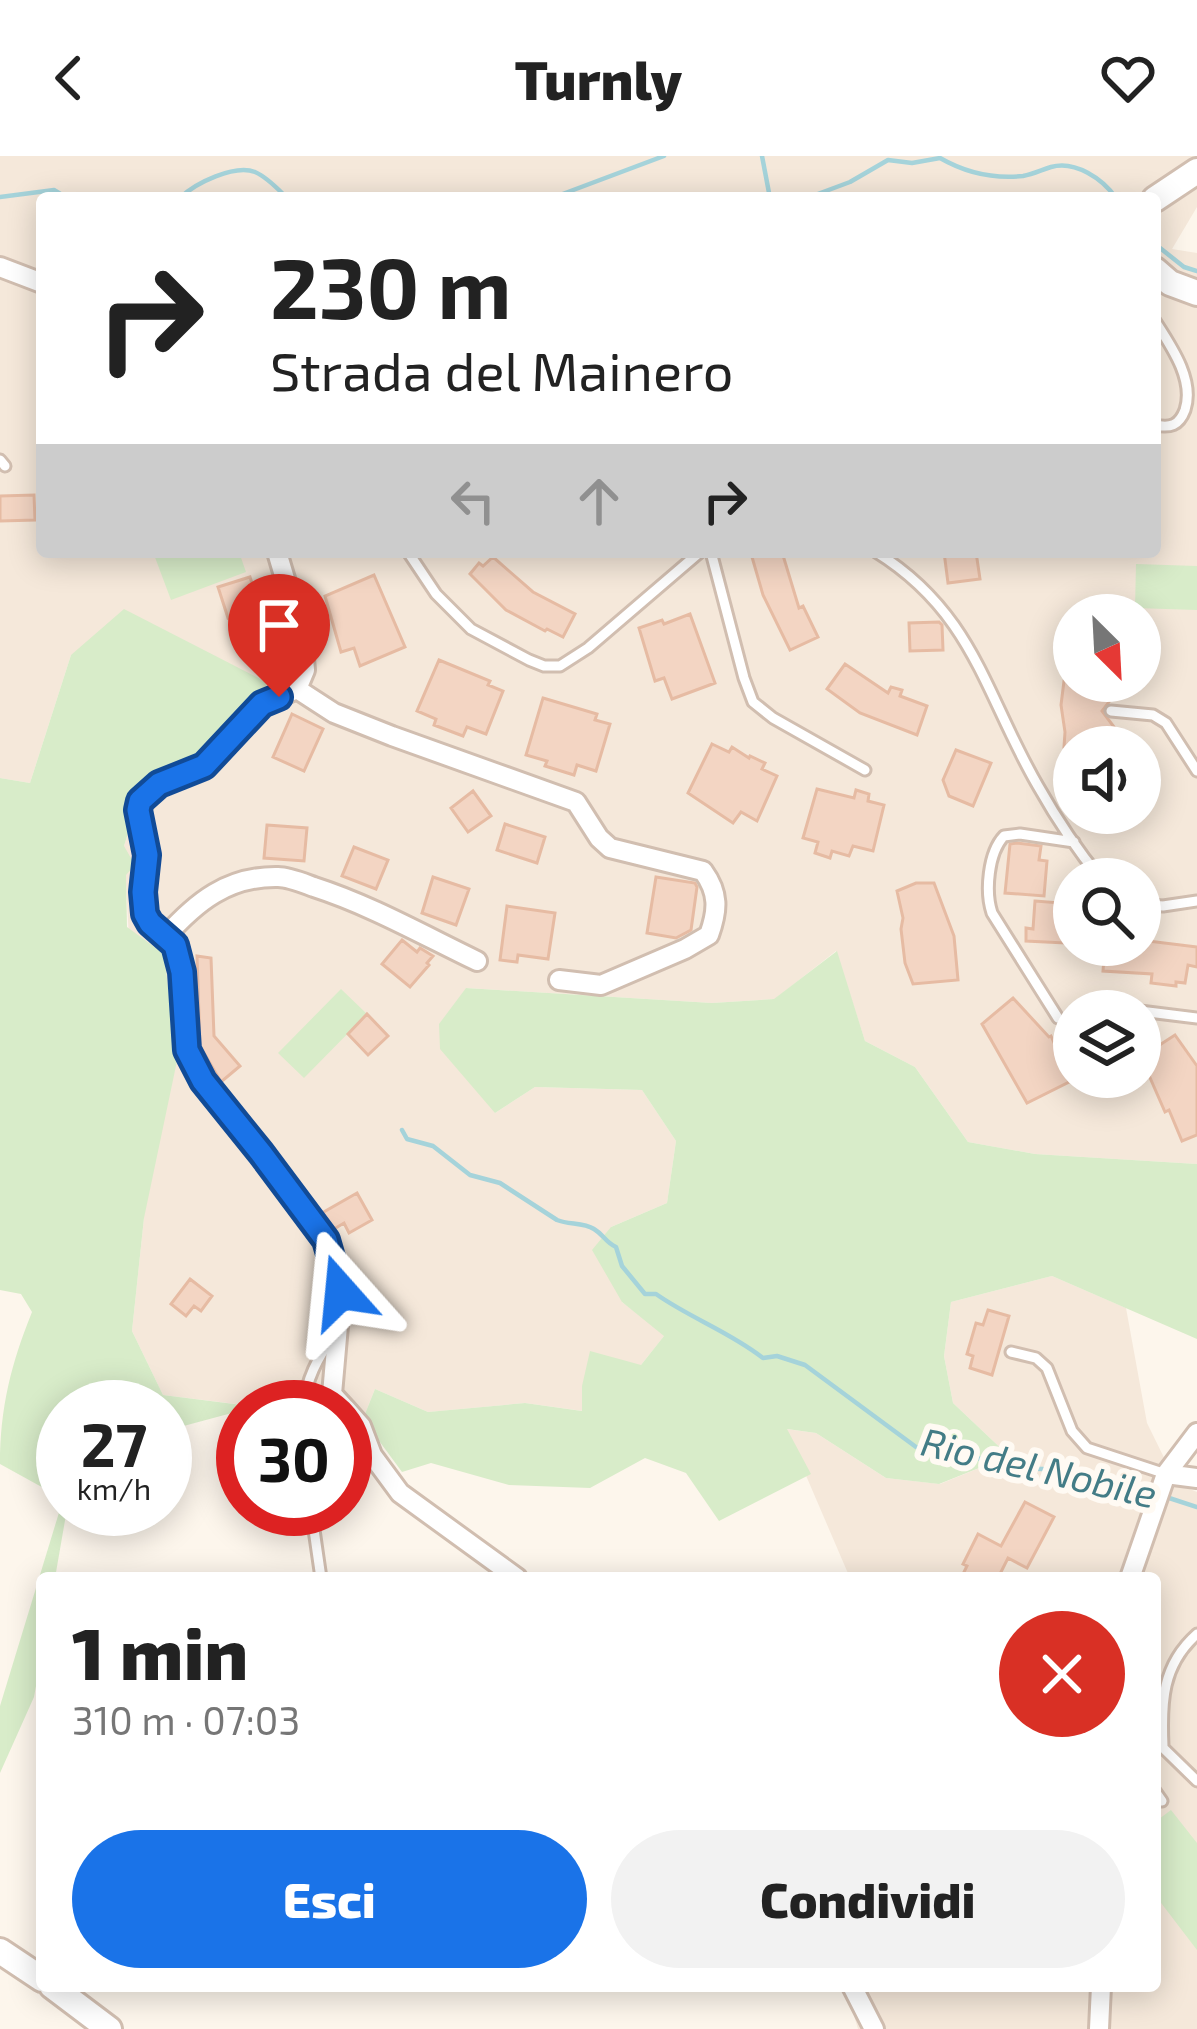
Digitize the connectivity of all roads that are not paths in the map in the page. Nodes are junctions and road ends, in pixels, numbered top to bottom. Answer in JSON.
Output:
{"nodes":[{"id":1,"x":1197,"y":171,"type":"edge"},
{"id":2,"x":1161,"y":192,"type":"edge"},
{"id":3,"x":0,"y":267,"type":"edge"},
{"id":4,"x":1161,"y":276,"type":"edge"},
{"id":5,"x":36,"y":281,"type":"edge"},
{"id":6,"x":1197,"y":292,"type":"edge"},
{"id":7,"x":1161,"y":332,"type":"edge"},
{"id":8,"x":1161,"y":426,"type":"edge"},
{"id":9,"x":279,"y":558,"type":"edge"},
{"id":10,"x":412,"y":558,"type":"edge"},
{"id":11,"x":693,"y":558,"type":"edge"},
{"id":12,"x":713,"y":558,"type":"edge"},
{"id":13,"x":886,"y":558,"type":"edge"},
{"id":14,"x":297,"y":689,"type":"junction"},
{"id":15,"x":1112,"y":711,"type":"dead end"},
{"id":16,"x":865,"y":770,"type":"dead end"},
{"id":17,"x":1197,"y":771,"type":"edge"},
{"id":18,"x":1074,"y":842,"type":"junction"},
{"id":19,"x":1086,"y":858,"type":"edge"},
{"id":20,"x":1197,"y":902,"type":"edge"},
{"id":21,"x":1161,"y":906,"type":"edge"},
{"id":22,"x":166,"y":937,"type":"junction"},
{"id":23,"x":477,"y":961,"type":"dead end"},
{"id":24,"x":559,"y":980,"type":"dead end"},
{"id":25,"x":1053,"y":1010,"type":"edge"},
{"id":26,"x":1161,"y":1014,"type":"edge"},
{"id":27,"x":1197,"y":1018,"type":"edge"},
{"id":28,"x":339,"y":1330,"type":"junction"},
{"id":29,"x":1011,"y":1352,"type":"dead end"},
{"id":30,"x":311,"y":1380,"type":"edge"},
{"id":31,"x":334,"y":1380,"type":"edge"},
{"id":32,"x":1197,"y":1433,"type":"edge"},
{"id":33,"x":372,"y":1455,"type":"edge"},
{"id":34,"x":1197,"y":1478,"type":"edge"},
{"id":35,"x":1161,"y":1487,"type":"junction"},
{"id":36,"x":314,"y":1536,"type":"edge"},
{"id":37,"x":320,"y":1572,"type":"edge"},
{"id":38,"x":509,"y":1572,"type":"edge"},
{"id":39,"x":1132,"y":1572,"type":"edge"},
{"id":40,"x":1197,"y":1634,"type":"edge"},
{"id":41,"x":1161,"y":1720,"type":"edge"},
{"id":42,"x":1161,"y":1745,"type":"edge"},
{"id":43,"x":1197,"y":1781,"type":"edge"},
{"id":44,"x":0,"y":1952,"type":"edge"},
{"id":45,"x":36,"y":1975,"type":"edge"},
{"id":46,"x":60,"y":1992,"type":"edge"},
{"id":47,"x":856,"y":1992,"type":"edge"},
{"id":48,"x":1101,"y":1992,"type":"edge"},
{"id":49,"x":109,"y":2029,"type":"edge"},
{"id":50,"x":874,"y":2029,"type":"edge"},
{"id":51,"x":1099,"y":2029,"type":"edge"}],
"edges":[{"from":1,"to":2,"type":"street"},
{"from":3,"to":5,"type":"street"},
{"from":4,"to":6,"type":"street"},
{"from":7,"to":8,"type":"lane"},
{"from":9,"to":14,"type":"street"},
{"from":10,"to":11,"type":"lane"},
{"from":12,"to":16,"type":"lane"},
{"from":13,"to":18,"type":"lane"},
{"from":14,"to":22,"type":"street"},
{"from":14,"to":24,"type":"street"},
{"from":15,"to":17,"type":"lane"},
{"from":18,"to":19,"type":"lane"},
{"from":18,"to":25,"type":"lane"},
{"from":20,"to":21,"type":"lane"},
{"from":22,"to":23,"type":"street"},
{"from":22,"to":28,"type":"street"},
{"from":26,"to":27,"type":"lane"},
{"from":28,"to":30,"type":"lane"},
{"from":28,"to":31,"type":"street"},
{"from":29,"to":35,"type":"lane"},
{"from":32,"to":35,"type":"street"},
{"from":33,"to":38,"type":"street"},
{"from":34,"to":35,"type":"street"},
{"from":35,"to":39,"type":"street"},
{"from":36,"to":37,"type":"lane"},
{"from":40,"to":41,"type":"lane"},
{"from":42,"to":43,"type":"lane"},
{"from":44,"to":45,"type":"street"},
{"from":46,"to":49,"type":"street"},
{"from":47,"to":50,"type":"street"},
{"from":48,"to":51,"type":"street"}]}
